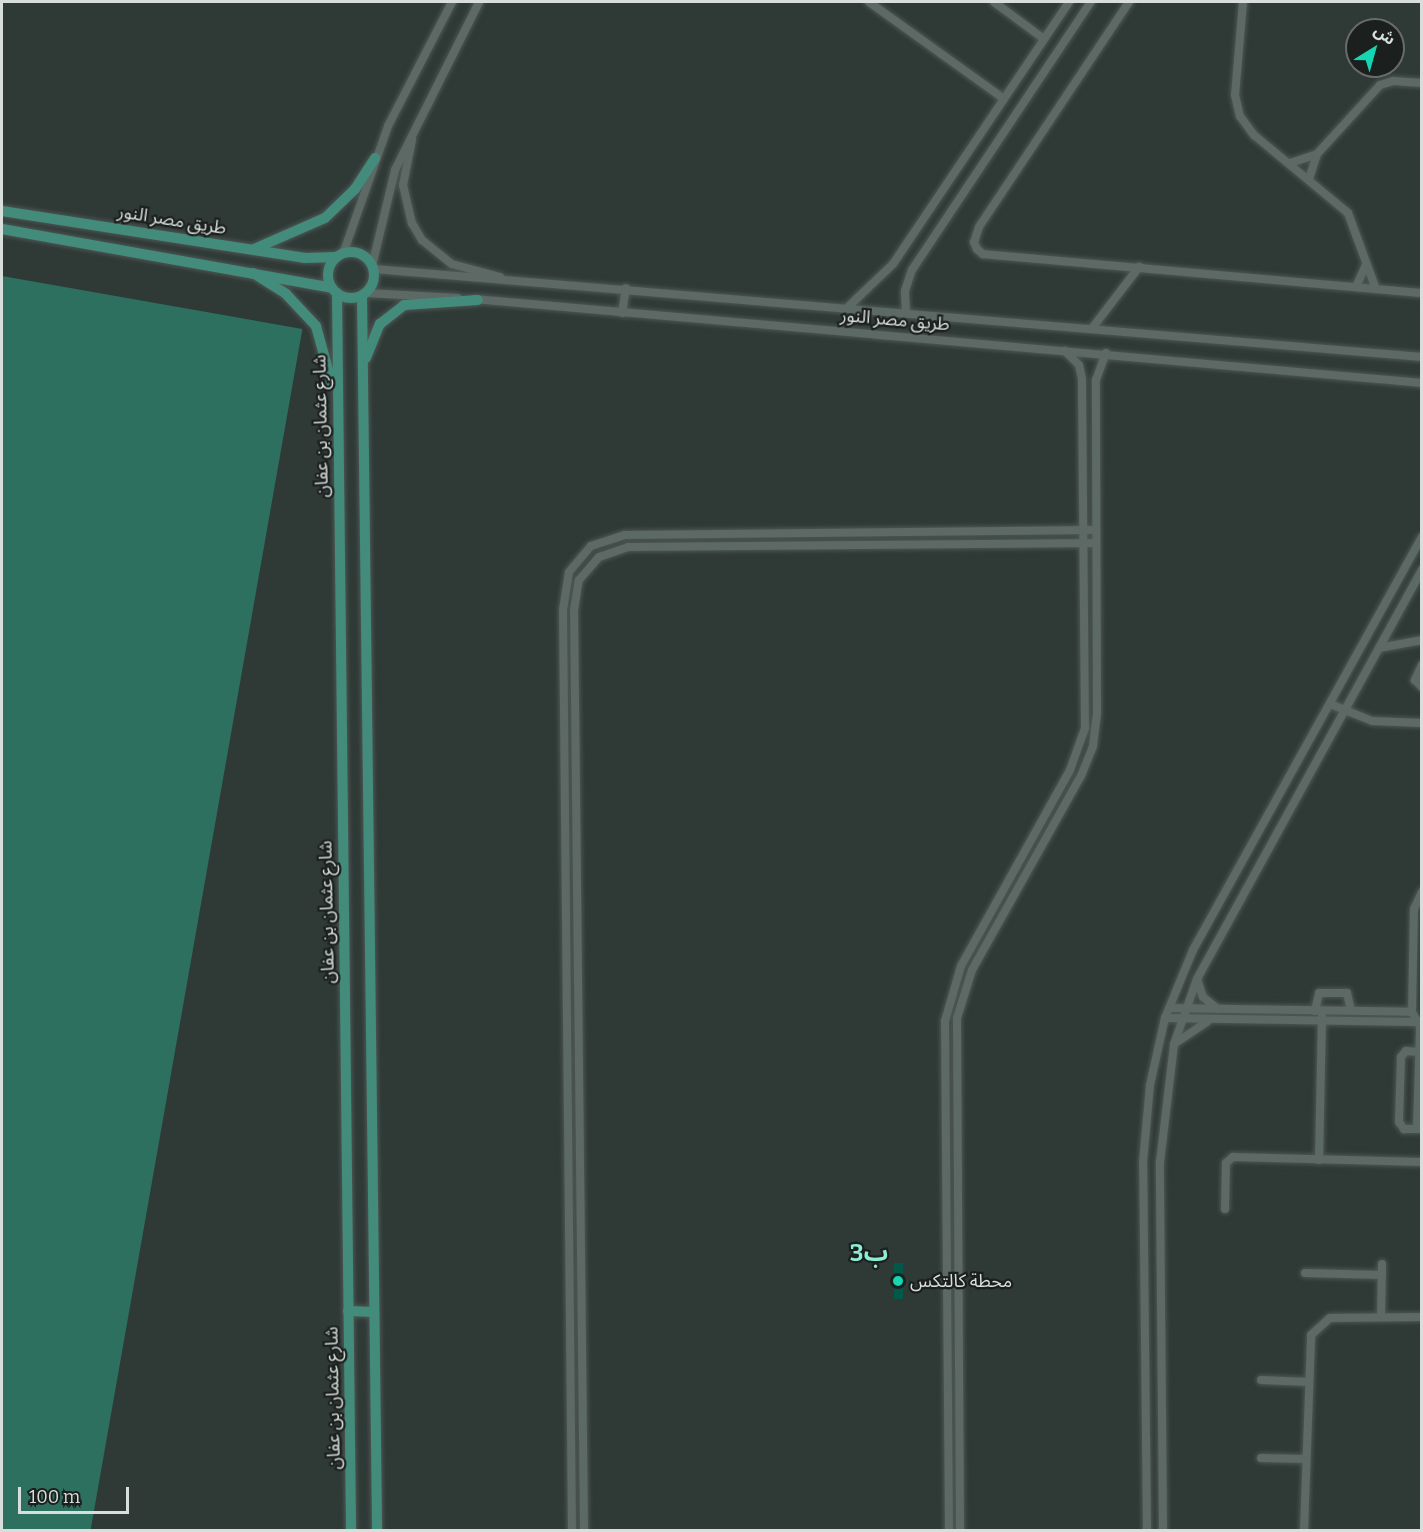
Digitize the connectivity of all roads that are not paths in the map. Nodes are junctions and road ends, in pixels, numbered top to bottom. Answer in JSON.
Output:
{"nodes":[{"id":1,"x":452,"y":2,"type":"edge"},
{"id":2,"x":479,"y":2,"type":"edge"},
{"id":3,"x":869,"y":2,"type":"edge"},
{"id":4,"x":994,"y":2,"type":"edge"},
{"id":5,"x":1069,"y":2,"type":"edge"},
{"id":6,"x":1091,"y":2,"type":"edge"},
{"id":7,"x":1129,"y":2,"type":"edge"},
{"id":8,"x":1243,"y":2,"type":"edge"},
{"id":9,"x":1044,"y":39,"type":"junction"},
{"id":10,"x":1422,"y":83,"type":"edge"},
{"id":11,"x":1004,"y":99,"type":"junction"},
{"id":12,"x":415,"y":126,"type":"junction"},
{"id":13,"x":1317,"y":154,"type":"junction"},
{"id":14,"x":375,"y":158,"type":"junction"},
{"id":15,"x":1290,"y":163,"type":"junction"},
{"id":16,"x":1309,"y":179,"type":"junction"},
{"id":17,"x":2,"y":211,"type":"edge"},
{"id":18,"x":2,"y":229,"type":"edge"},
{"id":19,"x":254,"y":249,"type":"junction"},
{"id":20,"x":340,"y":256,"type":"junction"},
{"id":21,"x":1366,"y":265,"type":"junction"},
{"id":22,"x":373,"y":267,"type":"junction"},
{"id":23,"x":1139,"y":267,"type":"junction"},
{"id":24,"x":250,"y":271,"type":"junction"},
{"id":25,"x":511,"y":282,"type":"junction"},
{"id":26,"x":1356,"y":287,"type":"junction"},
{"id":27,"x":626,"y":288,"type":"junction"},
{"id":28,"x":1376,"y":289,"type":"junction"},
{"id":29,"x":334,"y":290,"type":"junction"},
{"id":30,"x":1422,"y":293,"type":"edge"},
{"id":31,"x":364,"y":295,"type":"junction"},
{"id":32,"x":478,"y":300,"type":"junction"},
{"id":33,"x":848,"y":307,"type":"junction"},
{"id":34,"x":906,"y":312,"type":"junction"},
{"id":35,"x":622,"y":313,"type":"junction"},
{"id":36,"x":1093,"y":327,"type":"junction"},
{"id":37,"x":1065,"y":351,"type":"junction"},
{"id":38,"x":1106,"y":354,"type":"junction"},
{"id":39,"x":1422,"y":357,"type":"edge"},
{"id":40,"x":363,"y":367,"type":"junction"},
{"id":41,"x":1422,"y":383,"type":"edge"},
{"id":42,"x":337,"y":409,"type":"junction"},
{"id":43,"x":1096,"y":530,"type":"junction"},
{"id":44,"x":1084,"y":531,"type":"junction"},
{"id":45,"x":1422,"y":537,"type":"edge"},
{"id":46,"x":1096,"y":543,"type":"junction"},
{"id":47,"x":1084,"y":544,"type":"junction"},
{"id":48,"x":1422,"y":570,"type":"edge"},
{"id":49,"x":1422,"y":640,"type":"edge"},
{"id":50,"x":1379,"y":648,"type":"junction"},
{"id":51,"x":1422,"y":664,"type":"edge"},
{"id":52,"x":1422,"y":687,"type":"edge"},
{"id":53,"x":1330,"y":704,"type":"junction"},
{"id":54,"x":1345,"y":713,"type":"junction"},
{"id":55,"x":1422,"y":723,"type":"edge"},
{"id":56,"x":1422,"y":892,"type":"edge"},
{"id":57,"x":1197,"y":979,"type":"junction"},
{"id":58,"x":1169,"y":1008,"type":"junction"},
{"id":59,"x":1185,"y":1008,"type":"junction"},
{"id":60,"x":1218,"y":1009,"type":"junction"},
{"id":61,"x":1319,"y":1011,"type":"junction"},
{"id":62,"x":1351,"y":1011,"type":"junction"},
{"id":63,"x":1412,"y":1012,"type":"junction"},
{"id":64,"x":1165,"y":1018,"type":"junction"},
{"id":65,"x":1182,"y":1018,"type":"junction"},
{"id":66,"x":1214,"y":1019,"type":"junction"},
{"id":67,"x":1322,"y":1021,"type":"junction"},
{"id":68,"x":1419,"y":1027,"type":"edge"},
{"id":69,"x":1174,"y":1044,"type":"junction"},
{"id":70,"x":1419,"y":1052,"type":"junction"},
{"id":71,"x":1419,"y":1129,"type":"edge"},
{"id":72,"x":1319,"y":1160,"type":"junction"},
{"id":73,"x":1422,"y":1162,"type":"edge"},
{"id":74,"x":1225,"y":1209,"type":"dead end"},
{"id":75,"x":1382,"y":1264,"type":"dead end"},
{"id":76,"x":1305,"y":1273,"type":"dead end"},
{"id":77,"x":1382,"y":1275,"type":"junction"},
{"id":78,"x":348,"y":1311,"type":"junction"},
{"id":79,"x":374,"y":1312,"type":"junction"},
{"id":80,"x":1381,"y":1317,"type":"junction"},
{"id":81,"x":1422,"y":1317,"type":"edge"},
{"id":82,"x":1261,"y":1380,"type":"dead end"},
{"id":83,"x":1308,"y":1382,"type":"junction"},
{"id":84,"x":1262,"y":1458,"type":"dead end"},
{"id":85,"x":1306,"y":1459,"type":"junction"},
{"id":86,"x":351,"y":1530,"type":"edge"},
{"id":87,"x":376,"y":1530,"type":"edge"},
{"id":88,"x":572,"y":1530,"type":"edge"},
{"id":89,"x":584,"y":1530,"type":"edge"},
{"id":90,"x":949,"y":1530,"type":"edge"},
{"id":91,"x":960,"y":1530,"type":"edge"},
{"id":92,"x":1147,"y":1530,"type":"edge"},
{"id":93,"x":1163,"y":1530,"type":"edge"},
{"id":94,"x":1304,"y":1530,"type":"edge"}],
"edges":[{"from":1,"to":14,"type":"street"},
{"from":2,"to":12,"type":"street"},
{"from":3,"to":11,"type":"street"},
{"from":4,"to":9,"type":"street"},
{"from":5,"to":9,"type":"street"},
{"from":6,"to":34,"type":"street"},
{"from":7,"to":23,"type":"street"},
{"from":8,"to":15,"type":"street"},
{"from":9,"to":11,"type":"street"},
{"from":10,"to":13,"type":"street"},
{"from":11,"to":33,"type":"street"},
{"from":12,"to":22,"type":"street"},
{"from":12,"to":25,"type":"street"},
{"from":13,"to":15,"type":"street"},
{"from":13,"to":16,"type":"street"},
{"from":14,"to":19,"type":"main road"},
{"from":14,"to":20,"type":"street"},
{"from":15,"to":16,"type":"street"},
{"from":16,"to":21,"type":"street"},
{"from":17,"to":19,"type":"main road","name":"طريق مصر النور"},
{"from":18,"to":24,"type":"main road","name":"طريق مصر النور"},
{"from":19,"to":20,"type":"main road","name":"طريق مصر النور"},
{"from":20,"to":22,"type":"main road"},
{"from":20,"to":29,"type":"main road"},
{"from":21,"to":26,"type":"street"},
{"from":21,"to":28,"type":"street"},
{"from":22,"to":25,"type":"street","name":"طريق مصر النور"},
{"from":22,"to":31,"type":"main road"},
{"from":23,"to":26,"type":"street"},
{"from":23,"to":36,"type":"street"},
{"from":24,"to":29,"type":"main road","name":"طريق مصر النور"},
{"from":24,"to":42,"type":"main road"},
{"from":25,"to":27,"type":"street","name":"طريق مصر النور"},
{"from":26,"to":28,"type":"street"},
{"from":27,"to":33,"type":"street","name":"طريق مصر النور"},
{"from":27,"to":35,"type":"street"},
{"from":28,"to":30,"type":"street"},
{"from":29,"to":31,"type":"main road"},
{"from":29,"to":42,"type":"main road","name":"شارع عثمان بن عفان"},
{"from":31,"to":32,"type":"street","name":"طريق مصر النور"},
{"from":31,"to":40,"type":"main road"},
{"from":32,"to":35,"type":"street","name":"طريق مصر النور"},
{"from":32,"to":40,"type":"main road"},
{"from":33,"to":34,"type":"street","name":"طريق مصر النور"},
{"from":34,"to":36,"type":"street","name":"طريق مصر النور"},
{"from":35,"to":37,"type":"street","name":"طريق مصر النور"},
{"from":36,"to":39,"type":"street","name":"طريق مصر النور"},
{"from":37,"to":38,"type":"street","name":"طريق مصر النور"},
{"from":37,"to":44,"type":"street"},
{"from":38,"to":41,"type":"street","name":"طريق مصر النور"},
{"from":38,"to":43,"type":"street"},
{"from":40,"to":79,"type":"main road"},
{"from":42,"to":78,"type":"main road","name":"شارع عثمان بن عفان"},
{"from":43,"to":44,"type":"street"},
{"from":43,"to":46,"type":"street"},
{"from":44,"to":47,"type":"street"},
{"from":44,"to":88,"type":"street"},
{"from":45,"to":53,"type":"street"},
{"from":46,"to":47,"type":"street"},
{"from":46,"to":91,"type":"street"},
{"from":47,"to":89,"type":"street"},
{"from":47,"to":90,"type":"street"},
{"from":48,"to":50,"type":"street"},
{"from":49,"to":50,"type":"street"},
{"from":50,"to":54,"type":"street"},
{"from":51,"to":52,"type":"street"},
{"from":53,"to":54,"type":"street"},
{"from":53,"to":58,"type":"street"},
{"from":54,"to":55,"type":"street"},
{"from":54,"to":57,"type":"street"},
{"from":56,"to":63,"type":"street"},
{"from":57,"to":59,"type":"street"},
{"from":57,"to":60,"type":"street"},
{"from":58,"to":59,"type":"street"},
{"from":58,"to":64,"type":"street"},
{"from":59,"to":60,"type":"street"},
{"from":59,"to":65,"type":"street"},
{"from":60,"to":61,"type":"street"},
{"from":61,"to":62,"type":"street"},
{"from":61,"to":62,"type":"street"},
{"from":61,"to":67,"type":"street"},
{"from":62,"to":63,"type":"street"},
{"from":63,"to":68,"type":"street"},
{"from":64,"to":65,"type":"street"},
{"from":64,"to":92,"type":"street"},
{"from":65,"to":66,"type":"street"},
{"from":65,"to":69,"type":"street"},
{"from":66,"to":67,"type":"street"},
{"from":66,"to":69,"type":"street"},
{"from":67,"to":68,"type":"street"},
{"from":67,"to":72,"type":"street"},
{"from":68,"to":70,"type":"street"},
{"from":69,"to":93,"type":"street"},
{"from":70,"to":71,"type":"street"},
{"from":70,"to":71,"type":"street"},
{"from":72,"to":73,"type":"street"},
{"from":72,"to":74,"type":"street"},
{"from":75,"to":77,"type":"street"},
{"from":76,"to":77,"type":"street"},
{"from":77,"to":80,"type":"street"},
{"from":78,"to":79,"type":"main road"},
{"from":78,"to":86,"type":"main road","name":"شارع عثمان بن عفان"},
{"from":79,"to":87,"type":"main road"},
{"from":80,"to":81,"type":"street"},
{"from":80,"to":83,"type":"street"},
{"from":82,"to":83,"type":"street"},
{"from":83,"to":85,"type":"street"},
{"from":84,"to":85,"type":"street"},
{"from":85,"to":94,"type":"street"}]}
